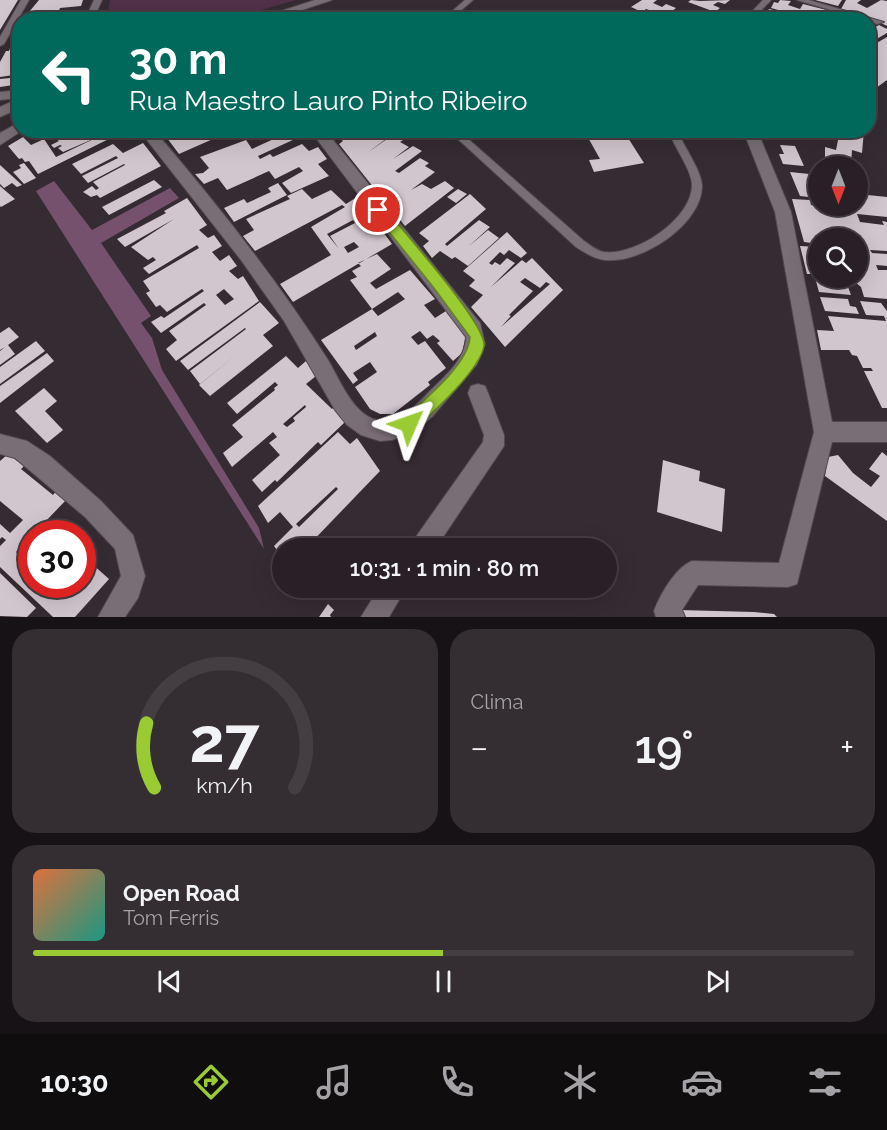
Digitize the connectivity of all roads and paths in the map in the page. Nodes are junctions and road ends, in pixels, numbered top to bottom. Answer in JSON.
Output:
{"nodes":[{"id":1,"x":327,"y":0,"type":"edge"},
{"id":2,"x":469,"y":0,"type":"edge"},
{"id":3,"x":767,"y":0,"type":"edge"},
{"id":4,"x":801,"y":0,"type":"edge"},
{"id":5,"x":301,"y":3,"type":"edge"},
{"id":6,"x":279,"y":12,"type":"edge"},
{"id":7,"x":455,"y":12,"type":"edge"},
{"id":8,"x":755,"y":12,"type":"edge"},
{"id":9,"x":844,"y":12,"type":"edge"},
{"id":10,"x":876,"y":21,"type":"edge"},
{"id":11,"x":880,"y":22,"type":"dead end"},
{"id":12,"x":12,"y":23,"type":"edge"},
{"id":13,"x":0,"y":44,"type":"edge"},
{"id":14,"x":153,"y":138,"type":"edge"},
{"id":15,"x":323,"y":138,"type":"edge"},
{"id":16,"x":461,"y":138,"type":"edge"},
{"id":17,"x":675,"y":138,"type":"edge"},
{"id":18,"x":753,"y":138,"type":"edge"},
{"id":19,"x":478,"y":393,"type":"dead end"},
{"id":20,"x":824,"y":432,"type":"junction"},
{"id":21,"x":887,"y":432,"type":"edge"},
{"id":22,"x":0,"y":444,"type":"edge"},
{"id":23,"x":429,"y":538,"type":"edge"},
{"id":24,"x":387,"y":598,"type":"edge"},
{"id":25,"x":111,"y":617,"type":"edge"},
{"id":26,"x":374,"y":617,"type":"edge"},
{"id":27,"x":672,"y":617,"type":"edge"}],
"edges":[{"from":1,"to":5,"type":"street"},
{"from":2,"to":7,"type":"lane"},
{"from":3,"to":8,"type":"lane"},
{"from":4,"to":9,"type":"lane"},
{"from":5,"to":6,"type":"street"},
{"from":10,"to":11,"type":"lane"},
{"from":12,"to":13,"type":"lane"},
{"from":14,"to":15,"type":"street"},
{"from":16,"to":17,"type":"lane"},
{"from":18,"to":20,"type":"street"},
{"from":19,"to":23,"type":"street"},
{"from":20,"to":21,"type":"street"},
{"from":20,"to":27,"type":"street"},
{"from":22,"to":25,"type":"street"},
{"from":24,"to":26,"type":"street"}]}
